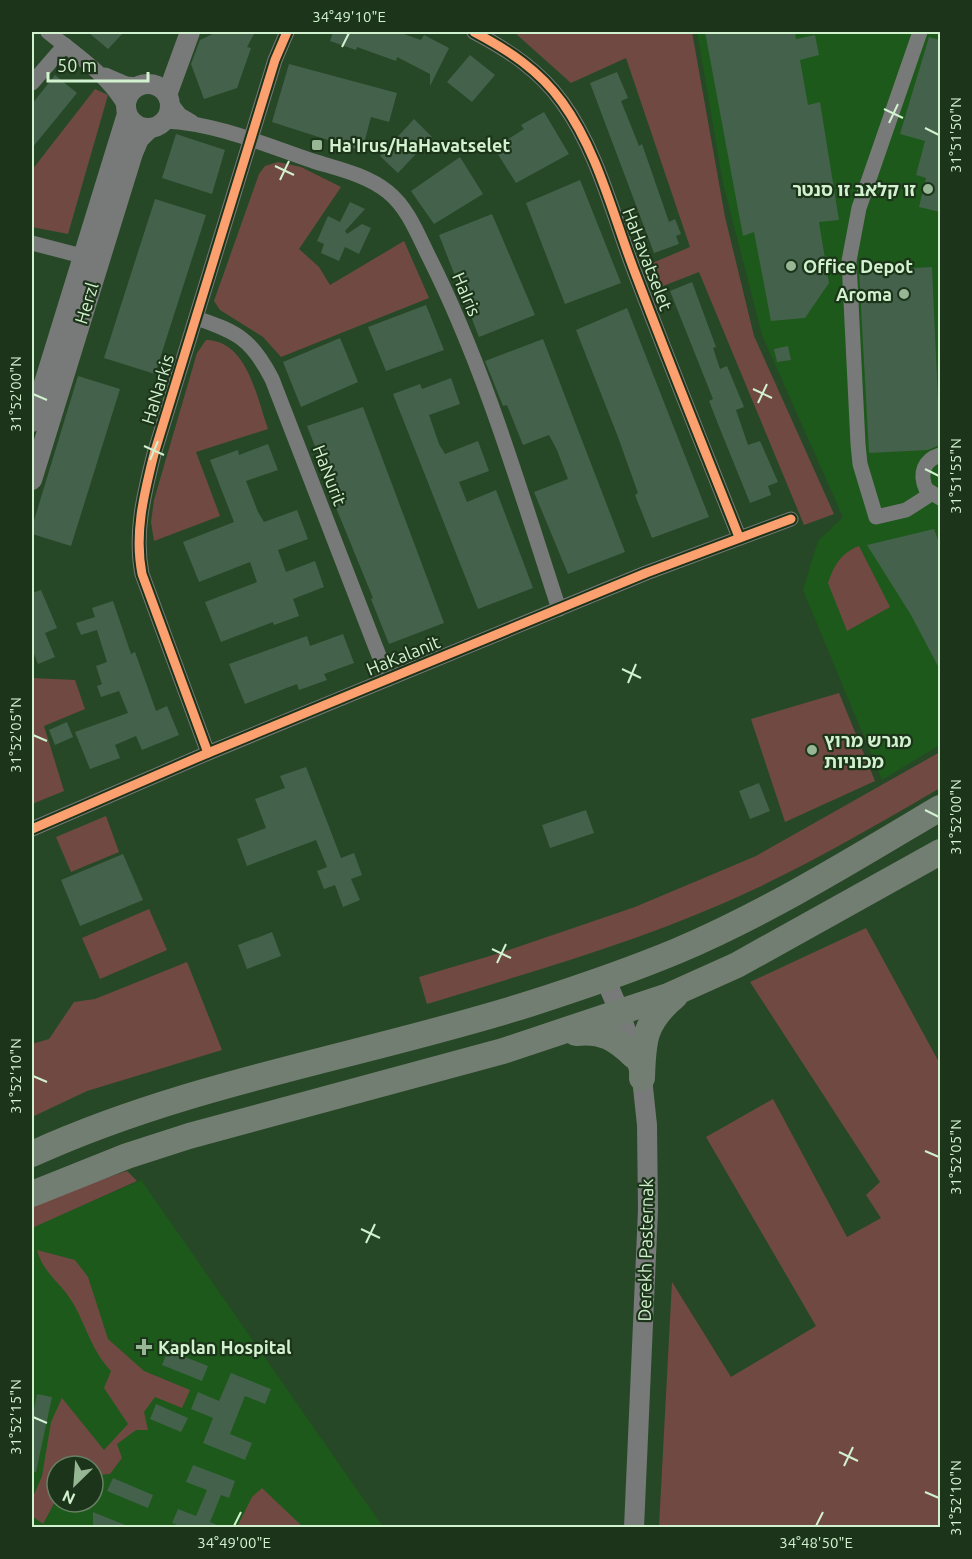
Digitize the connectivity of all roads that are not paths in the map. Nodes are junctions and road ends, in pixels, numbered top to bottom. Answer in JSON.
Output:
{"nodes":[{"id":1,"x":48,"y":32,"type":"edge"},
{"id":2,"x":287,"y":32,"type":"edge"},
{"id":3,"x":474,"y":32,"type":"edge"},
{"id":4,"x":920,"y":32,"type":"edge"},
{"id":5,"x":187,"y":37,"type":"edge"},
{"id":6,"x":64,"y":45,"type":"junction"},
{"id":7,"x":94,"y":70,"type":"junction"},
{"id":8,"x":32,"y":83,"type":"edge"},
{"id":9,"x":143,"y":84,"type":"junction"},
{"id":10,"x":126,"y":110,"type":"junction"},
{"id":11,"x":163,"y":112,"type":"junction"},
{"id":12,"x":252,"y":140,"type":"junction"},
{"id":13,"x":32,"y":243,"type":"edge"},
{"id":14,"x":82,"y":256,"type":"junction"},
{"id":15,"x":196,"y":318,"type":"junction"},
{"id":16,"x":32,"y":422,"type":"edge"},
{"id":17,"x":940,"y":454,"type":"edge"},
{"id":18,"x":32,"y":480,"type":"edge"},
{"id":19,"x":936,"y":496,"type":"edge"},
{"id":20,"x":791,"y":519,"type":"dead end"},
{"id":21,"x":739,"y":537,"type":"junction"},
{"id":22,"x":559,"y":609,"type":"junction"},
{"id":23,"x":388,"y":679,"type":"junction"},
{"id":24,"x":208,"y":753,"type":"junction"},
{"id":25,"x":940,"y":808,"type":"edge"},
{"id":26,"x":32,"y":829,"type":"edge"},
{"id":27,"x":940,"y":852,"type":"edge"},
{"id":28,"x":605,"y":978,"type":"junction"},
{"id":29,"x":683,"y":989,"type":"junction"},
{"id":30,"x":620,"y":1013,"type":"junction"},
{"id":31,"x":555,"y":1035,"type":"junction"},
{"id":32,"x":638,"y":1067,"type":"junction"},
{"id":33,"x":32,"y":1154,"type":"edge"},
{"id":34,"x":32,"y":1194,"type":"edge"},
{"id":35,"x":634,"y":1527,"type":"edge"}],
"edges":[{"from":1,"to":6,"type":"street"},
{"from":2,"to":12,"type":"street"},
{"from":3,"to":21,"type":"street","name":"HaHavatselet"},
{"from":4,"to":19,"type":"street"},
{"from":5,"to":9,"type":"street","name":"Herzl"},
{"from":5,"to":11,"type":"street","name":"Herzl"},
{"from":6,"to":7,"type":"street"},
{"from":6,"to":8,"type":"street"},
{"from":7,"to":9,"type":"street"},
{"from":7,"to":10,"type":"street"},
{"from":9,"to":10,"type":"street"},
{"from":9,"to":11,"type":"street"},
{"from":10,"to":11,"type":"street"},
{"from":10,"to":14,"type":"street","name":"Herzl"},
{"from":11,"to":12,"type":"street","name":"HaIris"},
{"from":11,"to":18,"type":"street","name":"Herzl"},
{"from":12,"to":15,"type":"street","name":"HaNarkis"},
{"from":12,"to":22,"type":"street","name":"HaIris"},
{"from":13,"to":14,"type":"street"},
{"from":14,"to":16,"type":"street","name":"Herzl"},
{"from":15,"to":23,"type":"street","name":"HaNurit"},
{"from":15,"to":24,"type":"street","name":"HaNarkis"},
{"from":17,"to":19,"type":"street"},
{"from":20,"to":21,"type":"street","name":"HaKalanit"},
{"from":21,"to":22,"type":"street","name":"HaKalanit"},
{"from":22,"to":23,"type":"street","name":"HaKalanit"},
{"from":23,"to":24,"type":"street","name":"HaKalanit"},
{"from":24,"to":26,"type":"street","name":"HaKalanit"},
{"from":25,"to":28,"type":"highway"},
{"from":27,"to":29,"type":"highway"},
{"from":28,"to":30,"type":"street","name":"Derekh Pasternak"},
{"from":28,"to":33,"type":"highway"},
{"from":29,"to":30,"type":"highway"},
{"from":29,"to":32,"type":"highway"},
{"from":30,"to":31,"type":"highway"},
{"from":30,"to":32,"type":"street","name":"Derekh Pasternak"},
{"from":31,"to":32,"type":"highway"},
{"from":31,"to":34,"type":"highway"},
{"from":32,"to":35,"type":"street","name":"Derekh Pasternak"}]}
